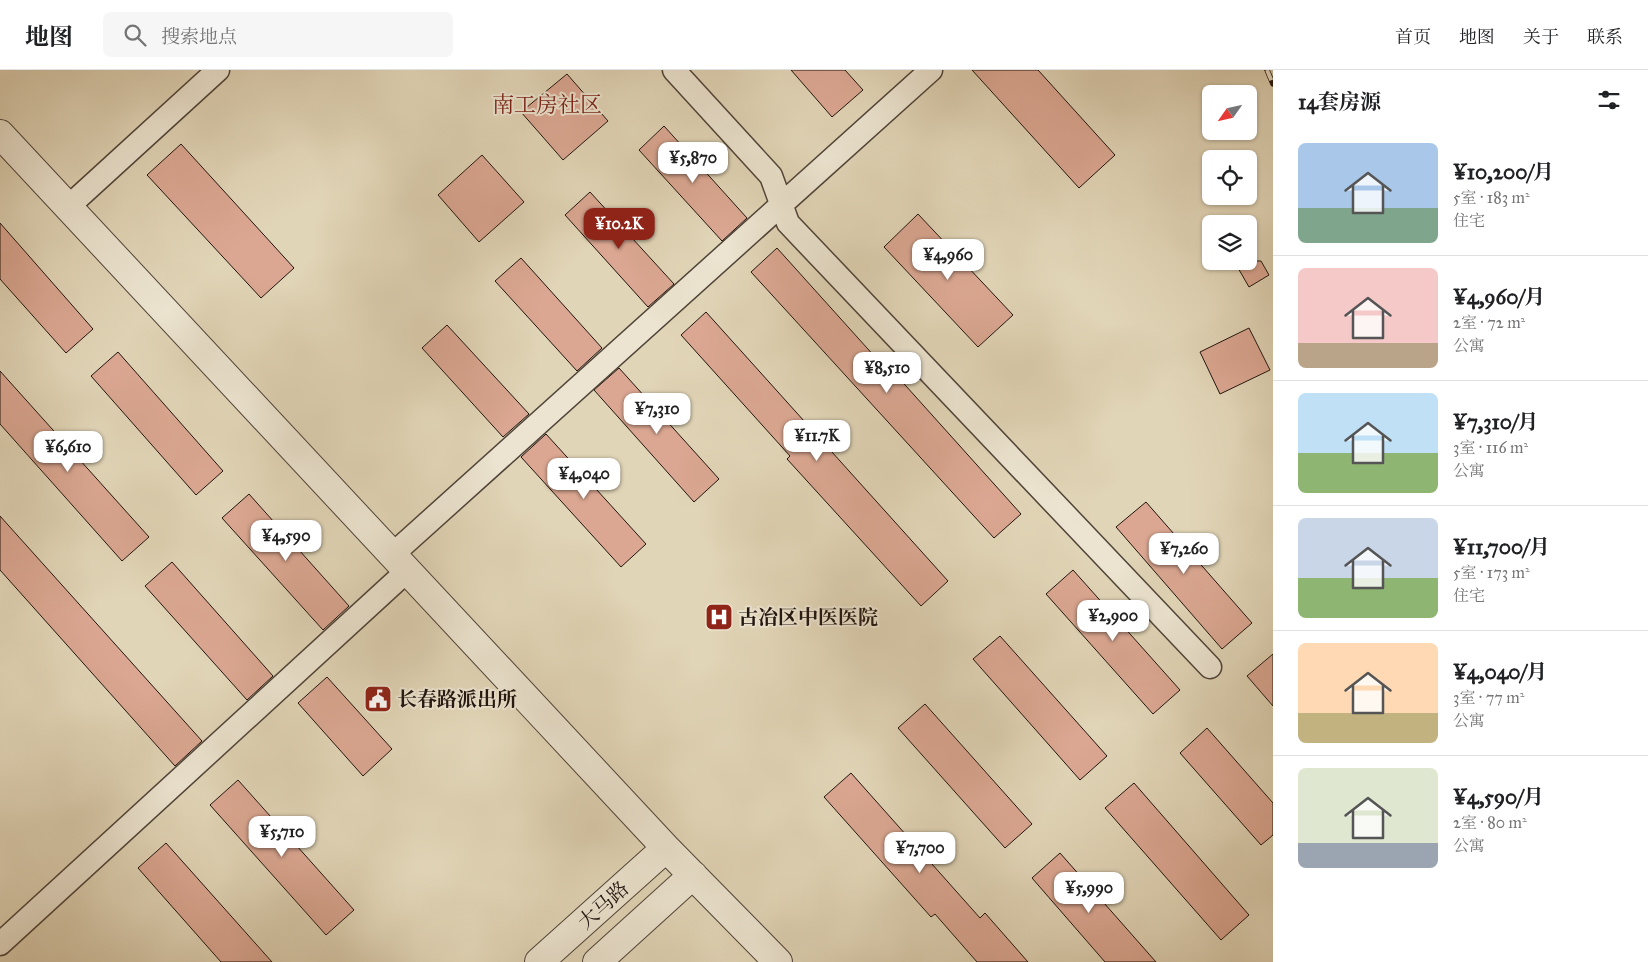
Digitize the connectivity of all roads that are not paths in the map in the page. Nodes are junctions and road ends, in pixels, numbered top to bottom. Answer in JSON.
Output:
{"nodes":[{"id":1,"x":218,"y":70,"type":"edge"},
{"id":2,"x":674,"y":70,"type":"edge"},
{"id":3,"x":931,"y":70,"type":"edge"},
{"id":4,"x":0,"y":134,"type":"edge"},
{"id":5,"x":782,"y":204,"type":"junction"},
{"id":6,"x":68,"y":206,"type":"junction"},
{"id":7,"x":400,"y":563,"type":"junction"},
{"id":8,"x":1210,"y":667,"type":"dead end"},
{"id":9,"x":666,"y":848,"type":"junction"},
{"id":10,"x":693,"y":876,"type":"junction"},
{"id":11,"x":0,"y":944,"type":"edge"},
{"id":12,"x":539,"y":962,"type":"edge"},
{"id":13,"x":597,"y":962,"type":"edge"},
{"id":14,"x":778,"y":962,"type":"edge"}],
"edges":[{"from":1,"to":6,"type":"street"},
{"from":2,"to":5,"type":"street"},
{"from":3,"to":5,"type":"street"},
{"from":4,"to":6,"type":"street"},
{"from":5,"to":7,"type":"street"},
{"from":5,"to":8,"type":"street"},
{"from":6,"to":7,"type":"street"},
{"from":7,"to":9,"type":"street"},
{"from":7,"to":11,"type":"street"},
{"from":9,"to":10,"type":"street"},
{"from":9,"to":12,"type":"street","name":"大马路"},
{"from":10,"to":13,"type":"street","name":"大马路"},
{"from":10,"to":14,"type":"street"}]}
